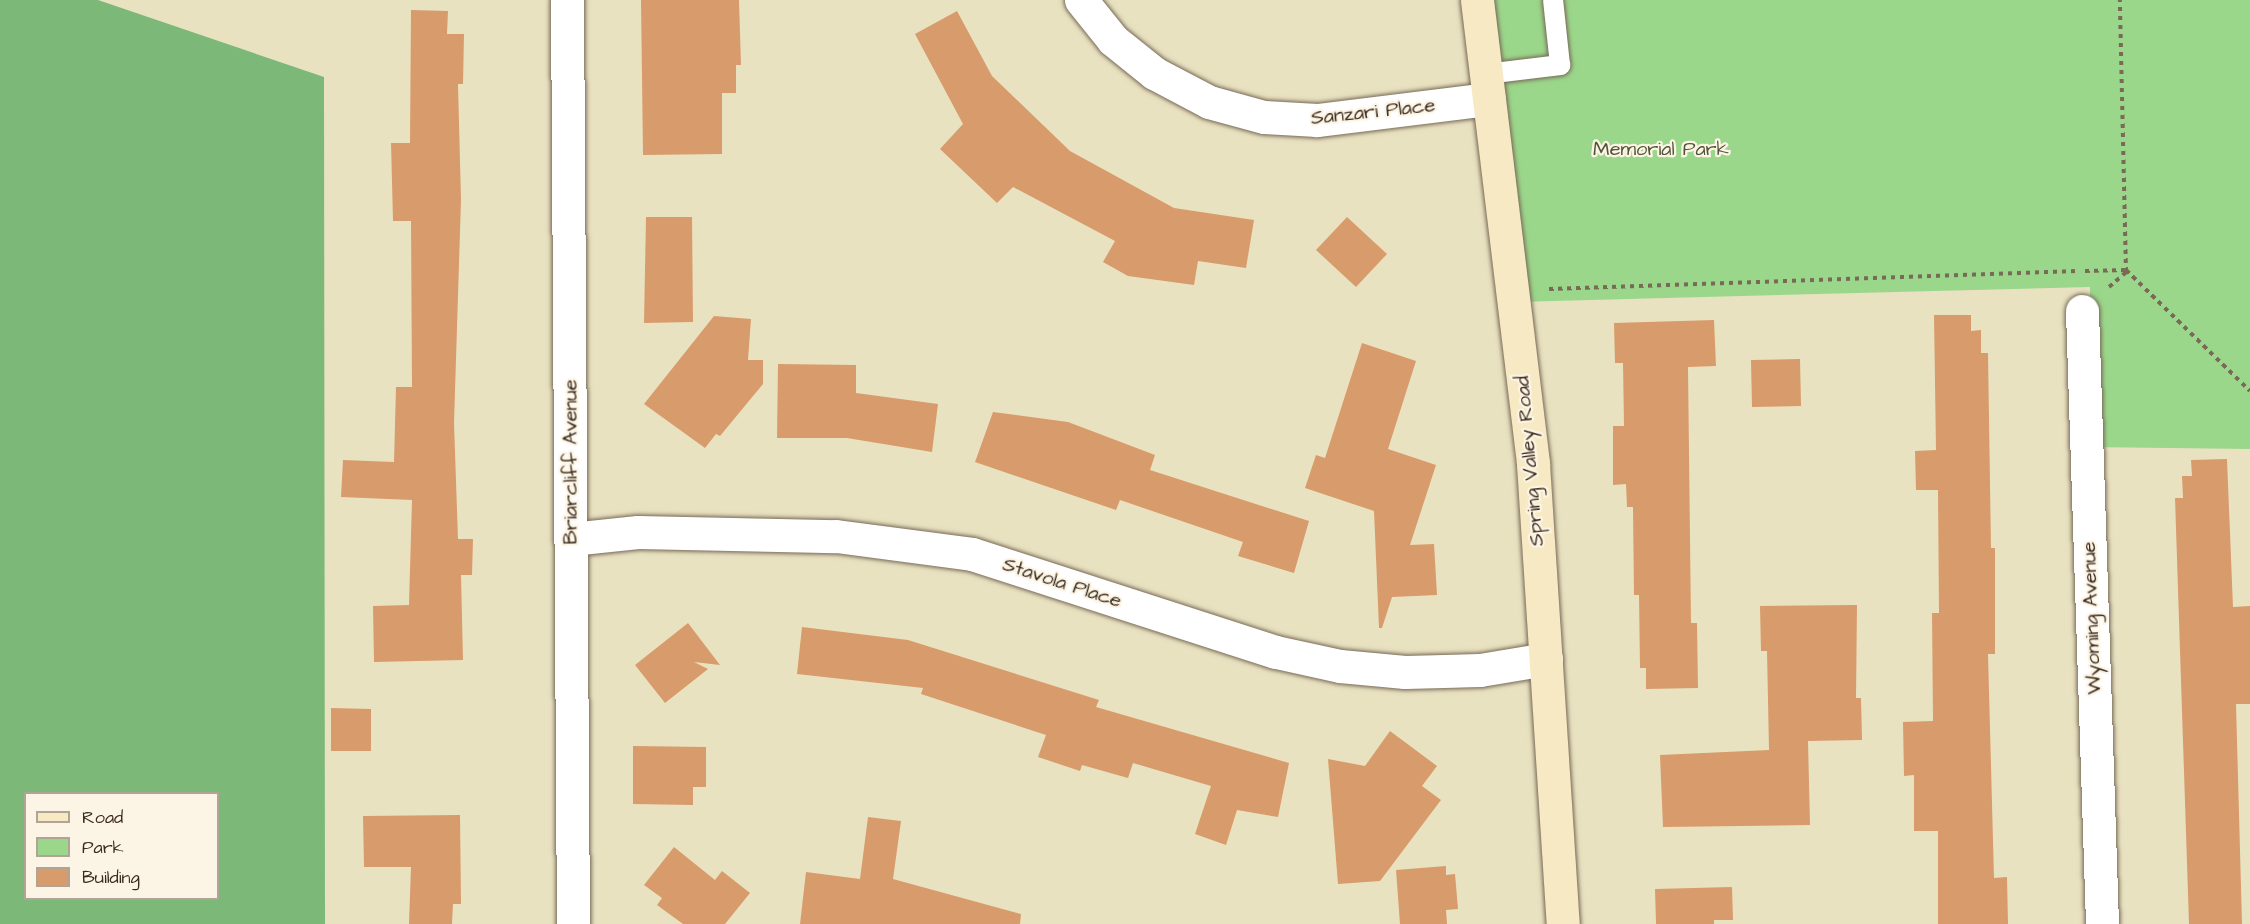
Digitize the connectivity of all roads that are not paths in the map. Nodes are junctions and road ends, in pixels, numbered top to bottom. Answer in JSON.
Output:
{"nodes":[{"id":1,"x":567,"y":0,"type":"edge"},
{"id":2,"x":1081,"y":0,"type":"edge"},
{"id":3,"x":1477,"y":0,"type":"edge"},
{"id":4,"x":1553,"y":0,"type":"edge"},
{"id":5,"x":1488,"y":86,"type":"junction"},
{"id":6,"x":2082,"y":311,"type":"road end"},
{"id":7,"x":571,"y":539,"type":"junction"},
{"id":8,"x":1545,"y":659,"type":"junction"},
{"id":9,"x":573,"y":924,"type":"edge"},
{"id":10,"x":1563,"y":924,"type":"edge"},
{"id":11,"x":2102,"y":924,"type":"edge"}],
"edges":[{"from":1,"to":7,"type":"street","name":"Briarcliff Avenue"},
{"from":2,"to":5,"type":"street","name":"Sanzari Place"},
{"from":3,"to":5,"type":"street","name":"Spring Valley Road"},
{"from":4,"to":5,"type":"lane"},
{"from":5,"to":8,"type":"street","name":"Spring Valley Road"},
{"from":6,"to":11,"type":"street","name":"Wyoming Avenue"},
{"from":7,"to":8,"type":"street","name":"Stavola Place"},
{"from":7,"to":9,"type":"street","name":"Briarcliff Avenue"},
{"from":8,"to":10,"type":"street","name":"Spring Valley Road"}]}
